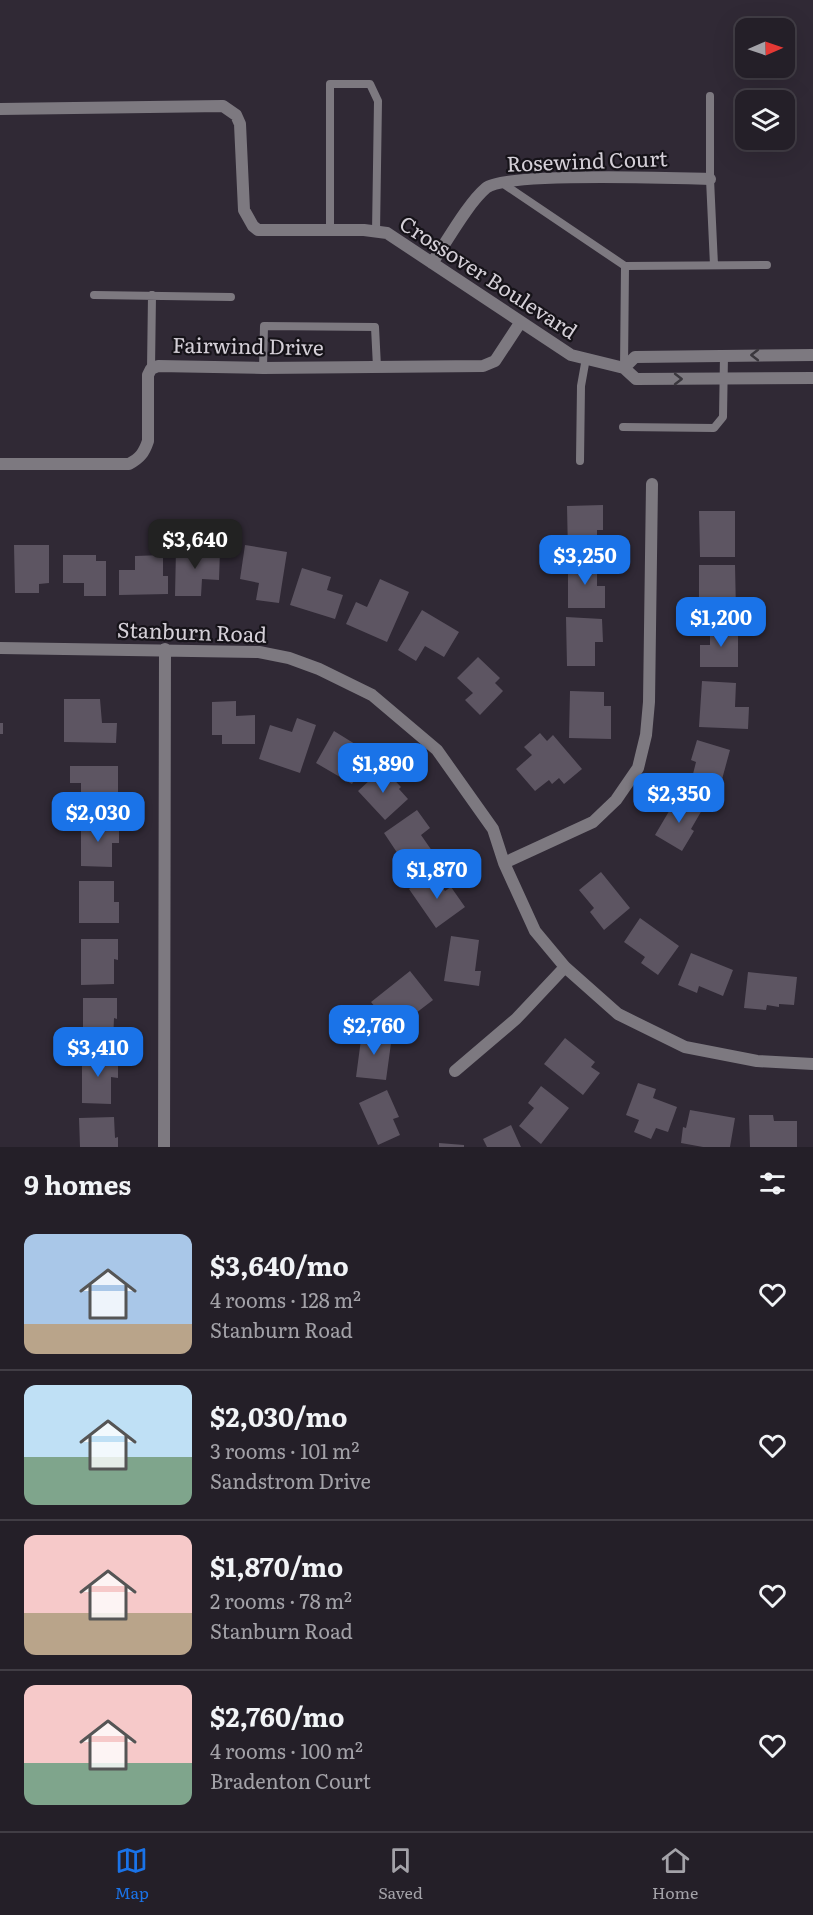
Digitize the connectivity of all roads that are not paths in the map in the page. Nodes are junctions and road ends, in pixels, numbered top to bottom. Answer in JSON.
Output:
{"nodes":[{"id":1,"x":710,"y":96,"type":"dead end"},
{"id":2,"x":0,"y":109,"type":"edge"},
{"id":3,"x":710,"y":178,"type":"junction"},
{"id":4,"x":502,"y":183,"type":"junction"},
{"id":5,"x":330,"y":230,"type":"junction"},
{"id":6,"x":376,"y":232,"type":"junction"},
{"id":7,"x":432,"y":263,"type":"junction"},
{"id":8,"x":714,"y":265,"type":"junction"},
{"id":9,"x":767,"y":265,"type":"dead end"},
{"id":10,"x":624,"y":266,"type":"junction"},
{"id":11,"x":94,"y":295,"type":"dead end"},
{"id":12,"x":152,"y":295,"type":"junction"},
{"id":13,"x":231,"y":297,"type":"dead end"},
{"id":14,"x":520,"y":323,"type":"junction"},
{"id":15,"x":724,"y":355,"type":"junction"},
{"id":16,"x":813,"y":355,"type":"edge"},
{"id":17,"x":586,"y":358,"type":"junction"},
{"id":18,"x":377,"y":367,"type":"junction"},
{"id":19,"x":263,"y":368,"type":"junction"},
{"id":20,"x":624,"y":368,"type":"junction"},
{"id":21,"x":152,"y":369,"type":"junction"},
{"id":22,"x":813,"y":378,"type":"edge"},
{"id":23,"x":723,"y":379,"type":"junction"},
{"id":24,"x":623,"y":427,"type":"dead end"},
{"id":25,"x":580,"y":461,"type":"dead end"},
{"id":26,"x":0,"y":464,"type":"edge"},
{"id":27,"x":652,"y":484,"type":"dead end"},
{"id":28,"x":0,"y":648,"type":"edge"},
{"id":29,"x":165,"y":649,"type":"junction"},
{"id":30,"x":504,"y":863,"type":"junction"},
{"id":31,"x":565,"y":967,"type":"junction"},
{"id":32,"x":813,"y":1064,"type":"edge"},
{"id":33,"x":455,"y":1071,"type":"dead end"},
{"id":34,"x":164,"y":1147,"type":"edge"}],
"edges":[{"from":1,"to":3,"type":"lane"},
{"from":2,"to":5,"type":"street","name":"Crossover Boulevard"},
{"from":3,"to":4,"type":"street","name":"Rosewind Court"},
{"from":3,"to":8,"type":"lane"},
{"from":4,"to":7,"type":"street","name":"Rosewind Court"},
{"from":4,"to":10,"type":"lane"},
{"from":5,"to":6,"type":"street","name":"Crossover Boulevard"},
{"from":5,"to":6,"type":"lane"},
{"from":6,"to":7,"type":"street","name":"Crossover Boulevard"},
{"from":7,"to":14,"type":"street","name":"Crossover Boulevard"},
{"from":8,"to":9,"type":"lane"},
{"from":8,"to":10,"type":"lane"},
{"from":10,"to":20,"type":"lane"},
{"from":11,"to":12,"type":"lane"},
{"from":12,"to":13,"type":"lane"},
{"from":12,"to":21,"type":"lane"},
{"from":14,"to":17,"type":"street","name":"Crossover Boulevard"},
{"from":14,"to":18,"type":"street","name":"Fairwind Drive"},
{"from":16,"to":15,"type":"street","one_way":true},
{"from":15,"to":20,"type":"street"},
{"from":15,"to":23,"type":"lane"},
{"from":17,"to":20,"type":"street","name":"Crossover Boulevard"},
{"from":17,"to":25,"type":"lane"},
{"from":18,"to":19,"type":"street","name":"Fairwind Drive"},
{"from":18,"to":19,"type":"lane"},
{"from":19,"to":21,"type":"street","name":"Fairwind Drive"},
{"from":20,"to":23,"type":"street","name":"Crossover Boulevard","one_way":true},
{"from":21,"to":26,"type":"street","name":"Fairwind Drive"},
{"from":22,"to":23,"type":"street","name":"Crossover Boulevard"},
{"from":23,"to":24,"type":"lane"},
{"from":27,"to":30,"type":"street"},
{"from":28,"to":29,"type":"street","name":"Stanburn Road"},
{"from":29,"to":30,"type":"street","name":"Stanburn Road"},
{"from":29,"to":34,"type":"street"},
{"from":30,"to":31,"type":"street","name":"Stanburn Road"},
{"from":31,"to":32,"type":"street","name":"Stanburn Road"},
{"from":31,"to":33,"type":"street"}]}
